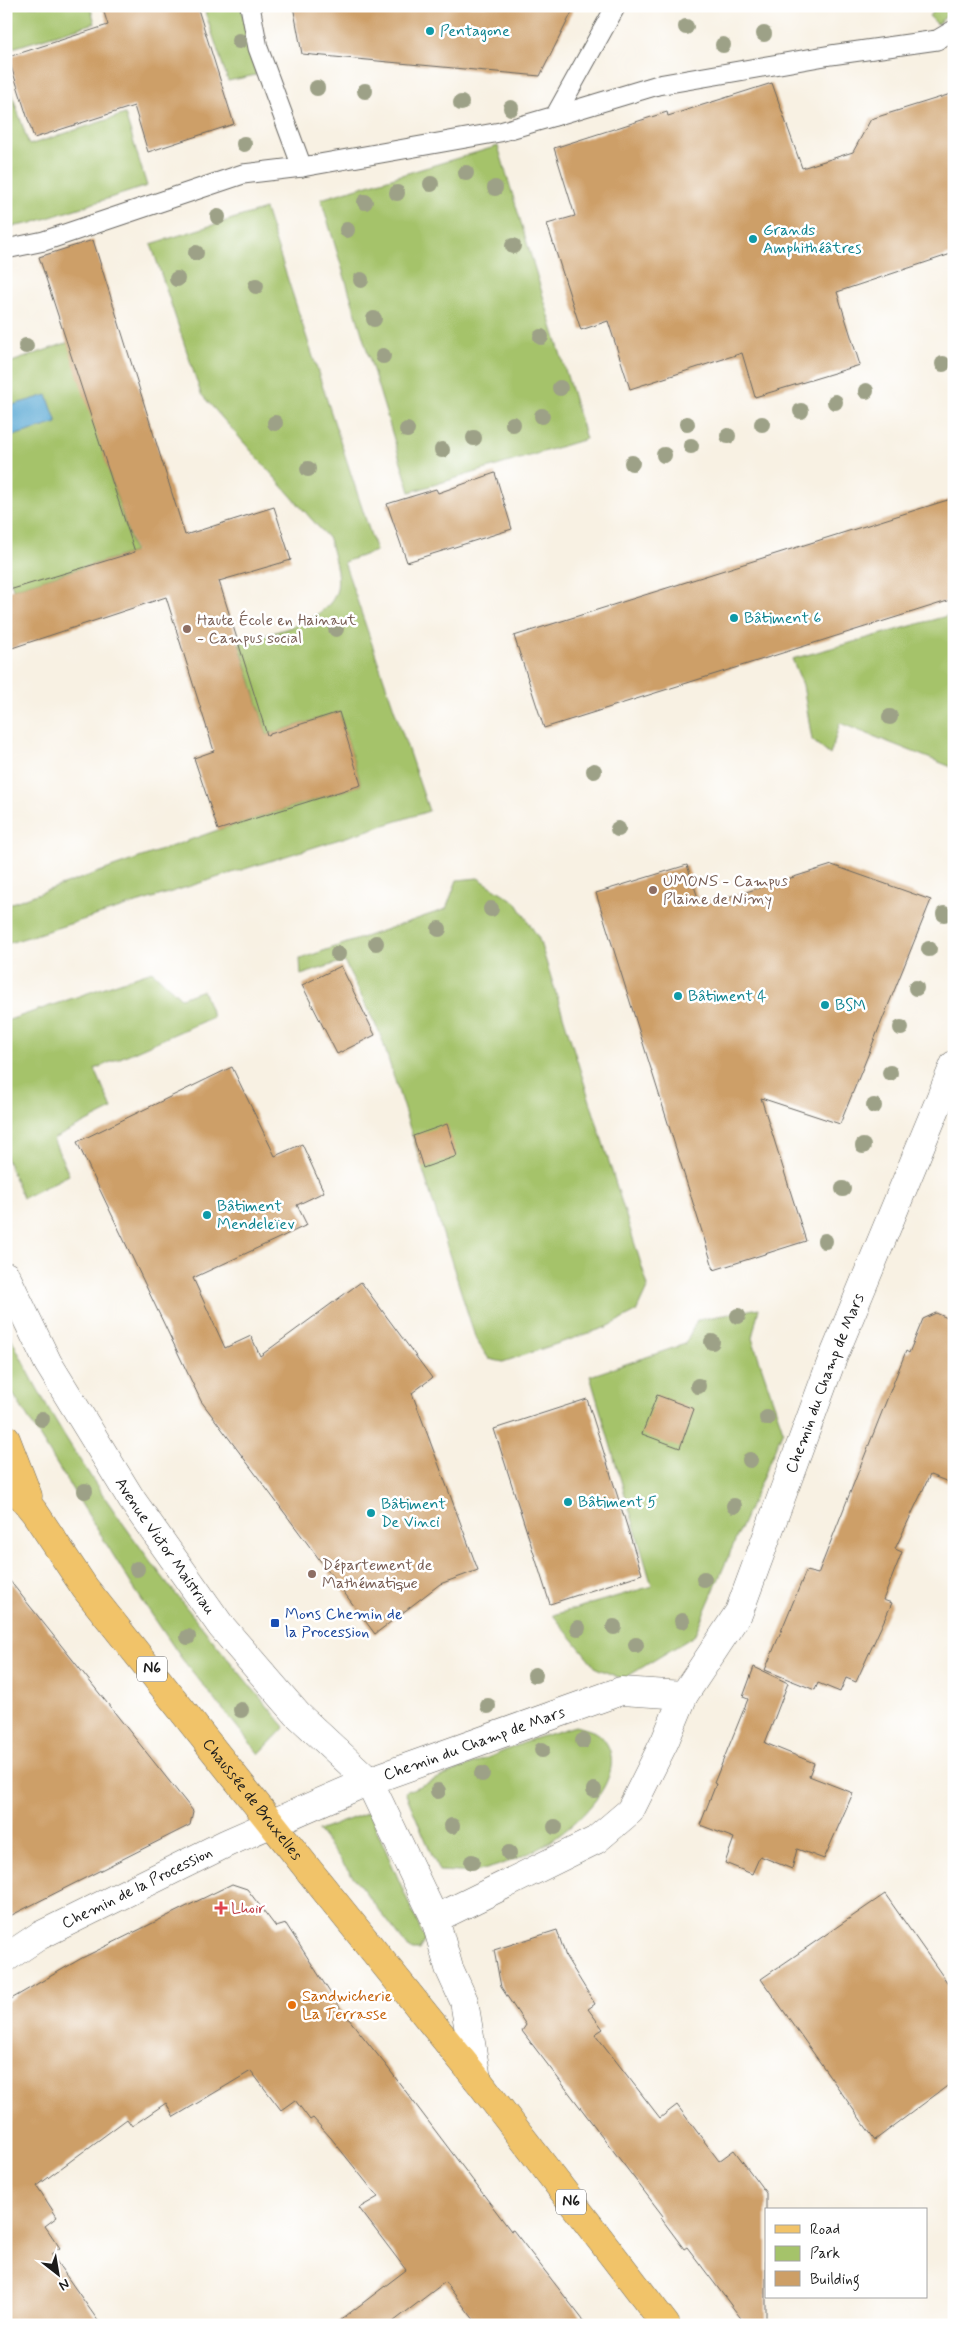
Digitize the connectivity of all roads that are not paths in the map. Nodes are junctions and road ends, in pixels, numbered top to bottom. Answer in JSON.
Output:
{"nodes":[{"id":1,"x":250,"y":6,"type":"edge"},
{"id":2,"x":616,"y":6,"type":"edge"},
{"id":3,"x":954,"y":30,"type":"edge"},
{"id":4,"x":555,"y":116,"type":"junction"},
{"id":5,"x":302,"y":166,"type":"junction"},
{"id":6,"x":6,"y":249,"type":"edge"},
{"id":7,"x":954,"y":1065,"type":"edge"},
{"id":8,"x":6,"y":1276,"type":"edge"},
{"id":9,"x":6,"y":1439,"type":"edge"},
{"id":10,"x":6,"y":1477,"type":"edge"},
{"id":11,"x":35,"y":1513,"type":"junction"},
{"id":12,"x":684,"y":1695,"type":"junction"},
{"id":13,"x":369,"y":1781,"type":"junction"},
{"id":14,"x":271,"y":1823,"type":"junction"},
{"id":15,"x":435,"y":1919,"type":"junction"},
{"id":16,"x":6,"y":1958,"type":"edge"},
{"id":17,"x":477,"y":2079,"type":"junction"},
{"id":18,"x":666,"y":2325,"type":"edge"}],
"edges":[{"from":1,"to":5,"type":"lane"},
{"from":2,"to":4,"type":"lane"},
{"from":3,"to":4,"type":"lane"},
{"from":4,"to":5,"type":"lane"},
{"from":5,"to":6,"type":"lane"},
{"from":7,"to":12,"type":"street","name":"Chemin du Champ de Mars"},
{"from":8,"to":13,"type":"street","name":"Avenue Victor Maistriau"},
{"from":9,"to":11,"type":"main road","number":"N6"},
{"from":10,"to":11,"type":"main road","number":"N6"},
{"from":11,"to":14,"type":"main road","name":"Chaussée de Bruxelles","number":"N6"},
{"from":12,"to":13,"type":"street","name":"Chemin du Champ de Mars"},
{"from":12,"to":15,"type":"street","name":"Chemin du Champ de Mars"},
{"from":13,"to":14,"type":"street","name":"Chemin du Champ de Mars"},
{"from":13,"to":15,"type":"street","name":"Chaussée de Bruxelles"},
{"from":14,"to":16,"type":"street","name":"Chemin de la Procession"},
{"from":14,"to":17,"type":"main road","name":"Chaussée de Bruxelles","number":"N6"},
{"from":15,"to":17,"type":"street","name":"Chaussée de Bruxelles"},
{"from":17,"to":18,"type":"main road","name":"Chaussée de Bruxelles","number":"N6"}]}
